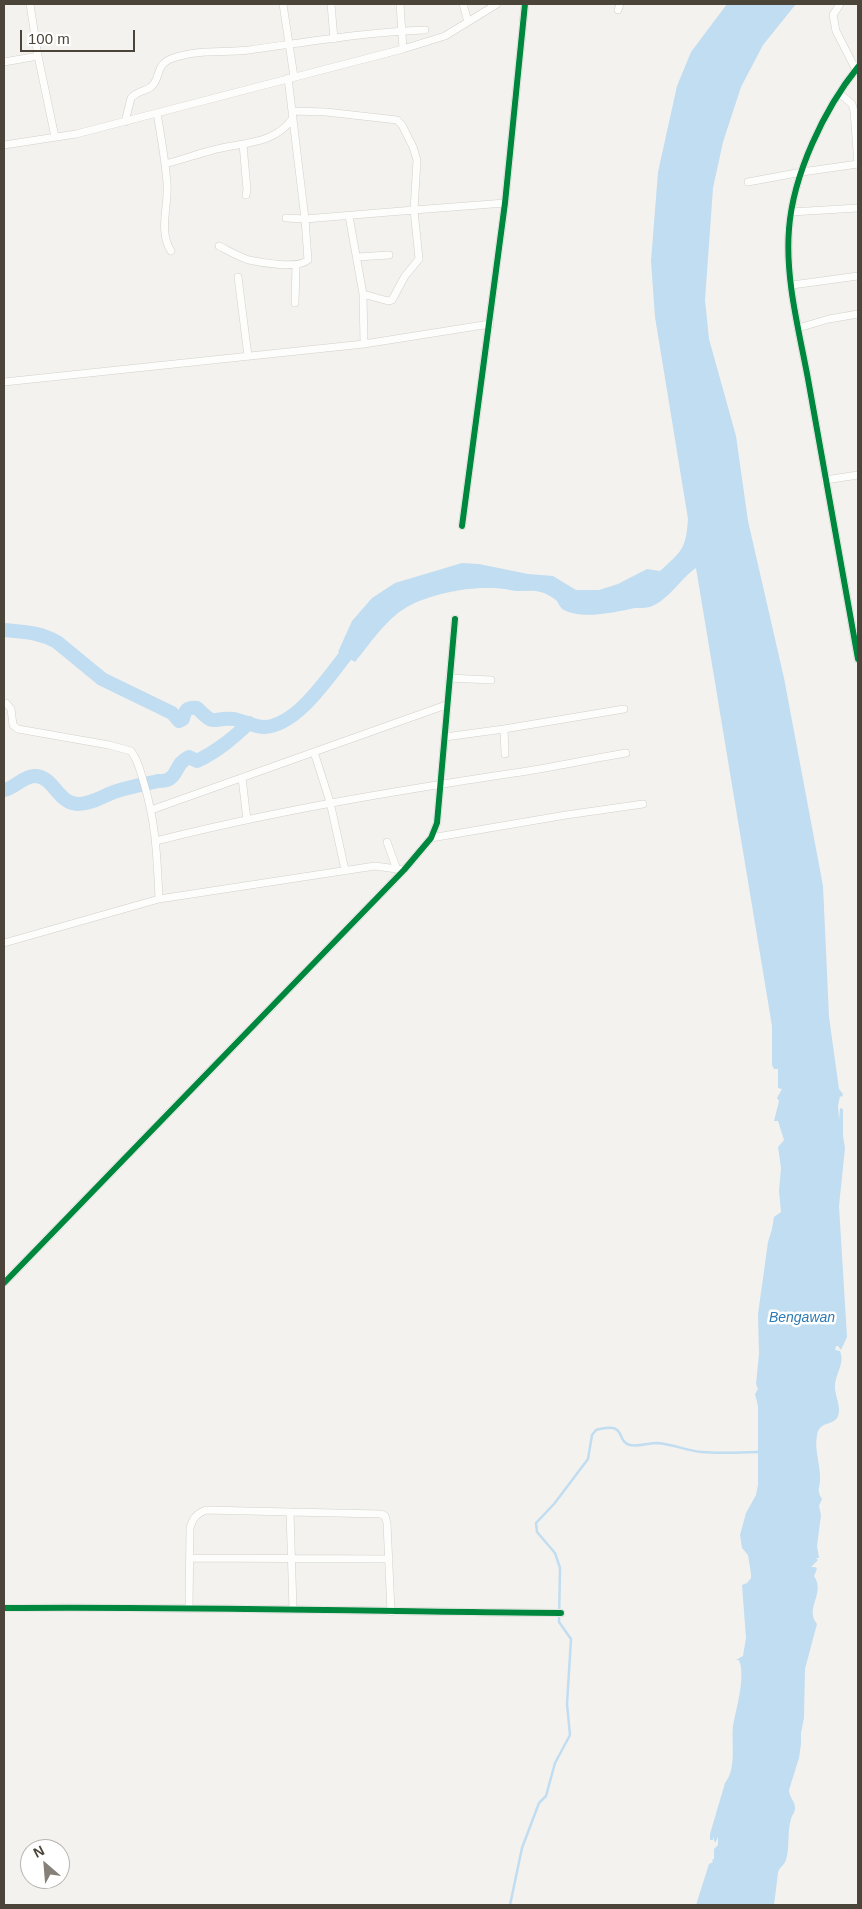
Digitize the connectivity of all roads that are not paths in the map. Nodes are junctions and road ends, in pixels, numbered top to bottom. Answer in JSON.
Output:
{"nodes":[{"id":1,"x":30,"y":4,"type":"edge"},
{"id":2,"x":283,"y":4,"type":"edge"},
{"id":3,"x":331,"y":4,"type":"edge"},
{"id":4,"x":400,"y":4,"type":"edge"},
{"id":5,"x":464,"y":4,"type":"edge"},
{"id":6,"x":498,"y":4,"type":"edge"},
{"id":7,"x":525,"y":4,"type":"edge"},
{"id":8,"x":840,"y":4,"type":"edge"},
{"id":9,"x":468,"y":22,"type":"junction"},
{"id":10,"x":424,"y":30,"type":"dead end"},
{"id":11,"x":402,"y":31,"type":"junction"},
{"id":12,"x":334,"y":39,"type":"junction"},
{"id":13,"x":290,"y":44,"type":"junction"},
{"id":14,"x":404,"y":49,"type":"junction"},
{"id":15,"x":38,"y":56,"type":"junction"},
{"id":16,"x":4,"y":62,"type":"edge"},
{"id":17,"x":857,"y":68,"type":"edge"},
{"id":18,"x":291,"y":77,"type":"junction"},
{"id":19,"x":839,"y":93,"type":"junction"},
{"id":20,"x":157,"y":113,"type":"junction"},
{"id":21,"x":293,"y":114,"type":"junction"},
{"id":22,"x":125,"y":122,"type":"junction"},
{"id":23,"x":55,"y":137,"type":"junction"},
{"id":24,"x":243,"y":144,"type":"junction"},
{"id":25,"x":4,"y":145,"type":"edge"},
{"id":26,"x":165,"y":164,"type":"junction"},
{"id":27,"x":802,"y":172,"type":"junction"},
{"id":28,"x":748,"y":182,"type":"dead end"},
{"id":29,"x":246,"y":194,"type":"dead end"},
{"id":30,"x":505,"y":204,"type":"junction"},
{"id":31,"x":858,"y":208,"type":"edge"},
{"id":32,"x":414,"y":210,"type":"junction"},
{"id":33,"x":791,"y":212,"type":"junction"},
{"id":34,"x":350,"y":216,"type":"junction"},
{"id":35,"x":286,"y":218,"type":"dead end"},
{"id":36,"x":305,"y":219,"type":"junction"},
{"id":37,"x":219,"y":246,"type":"dead end"},
{"id":38,"x":171,"y":251,"type":"dead end"},
{"id":39,"x":389,"y":255,"type":"dead end"},
{"id":40,"x":357,"y":257,"type":"junction"},
{"id":41,"x":296,"y":264,"type":"junction"},
{"id":42,"x":858,"y":276,"type":"edge"},
{"id":43,"x":238,"y":277,"type":"dead end"},
{"id":44,"x":792,"y":285,"type":"junction"},
{"id":45,"x":363,"y":294,"type":"junction"},
{"id":46,"x":295,"y":303,"type":"dead end"},
{"id":47,"x":858,"y":314,"type":"edge"},
{"id":48,"x":490,"y":324,"type":"junction"},
{"id":49,"x":798,"y":328,"type":"junction"},
{"id":50,"x":364,"y":344,"type":"junction"},
{"id":51,"x":248,"y":356,"type":"junction"},
{"id":52,"x":4,"y":382,"type":"edge"},
{"id":53,"x":858,"y":475,"type":"edge"},
{"id":54,"x":825,"y":480,"type":"junction"},
{"id":55,"x":462,"y":526,"type":"dead end"},
{"id":56,"x":455,"y":619,"type":"dead end"},
{"id":57,"x":855,"y":623,"type":"edge"},
{"id":58,"x":858,"y":659,"type":"edge"},
{"id":59,"x":449,"y":678,"type":"junction"},
{"id":60,"x":491,"y":680,"type":"dead end"},
{"id":61,"x":4,"y":703,"type":"edge"},
{"id":62,"x":446,"y":705,"type":"junction"},
{"id":63,"x":624,"y":709,"type":"dead end"},
{"id":64,"x":504,"y":729,"type":"junction"},
{"id":65,"x":445,"y":737,"type":"junction"},
{"id":66,"x":314,"y":752,"type":"junction"},
{"id":67,"x":626,"y":753,"type":"dead end"},
{"id":68,"x":505,"y":754,"type":"dead end"},
{"id":69,"x":242,"y":778,"type":"junction"},
{"id":70,"x":440,"y":783,"type":"junction"},
{"id":71,"x":330,"y":802,"type":"junction"},
{"id":72,"x":643,"y":804,"type":"dead end"},
{"id":73,"x":151,"y":810,"type":"junction"},
{"id":74,"x":247,"y":820,"type":"junction"},
{"id":75,"x":431,"y":838,"type":"junction"},
{"id":76,"x":156,"y":840,"type":"junction"},
{"id":77,"x":387,"y":842,"type":"dead end"},
{"id":78,"x":400,"y":869,"type":"junction"},
{"id":79,"x":345,"y":870,"type":"junction"},
{"id":80,"x":159,"y":899,"type":"junction"},
{"id":81,"x":4,"y":943,"type":"edge"},
{"id":82,"x":4,"y":1283,"type":"edge"},
{"id":83,"x":290,"y":1512,"type":"junction"},
{"id":84,"x":190,"y":1558,"type":"junction"},
{"id":85,"x":291,"y":1558,"type":"junction"},
{"id":86,"x":389,"y":1559,"type":"junction"},
{"id":87,"x":4,"y":1608,"type":"edge"},
{"id":88,"x":189,"y":1608,"type":"junction"},
{"id":89,"x":293,"y":1609,"type":"junction"},
{"id":90,"x":391,"y":1612,"type":"junction"},
{"id":91,"x":561,"y":1613,"type":"dead end"}],
"edges":[{"from":1,"to":15,"type":"street"},
{"from":2,"to":13,"type":"street"},
{"from":3,"to":12,"type":"street"},
{"from":4,"to":11,"type":"street"},
{"from":5,"to":9,"type":"street"},
{"from":6,"to":9,"type":"street"},
{"from":7,"to":30,"type":"street"},
{"from":8,"to":17,"type":"street"},
{"from":9,"to":14,"type":"street"},
{"from":10,"to":11,"type":"street"},
{"from":11,"to":12,"type":"street"},
{"from":11,"to":14,"type":"street"},
{"from":12,"to":13,"type":"street"},
{"from":13,"to":18,"type":"street"},
{"from":13,"to":22,"type":"street"},
{"from":14,"to":18,"type":"street"},
{"from":15,"to":16,"type":"street"},
{"from":15,"to":23,"type":"street"},
{"from":17,"to":19,"type":"street"},
{"from":18,"to":20,"type":"street"},
{"from":18,"to":21,"type":"street"},
{"from":19,"to":27,"type":"street"},
{"from":19,"to":27,"type":"street"},
{"from":20,"to":22,"type":"street"},
{"from":20,"to":26,"type":"street"},
{"from":21,"to":24,"type":"street"},
{"from":21,"to":32,"type":"street"},
{"from":21,"to":36,"type":"street"},
{"from":22,"to":23,"type":"street"},
{"from":23,"to":25,"type":"street"},
{"from":24,"to":26,"type":"street"},
{"from":24,"to":29,"type":"street"},
{"from":26,"to":38,"type":"street"},
{"from":27,"to":28,"type":"street"},
{"from":27,"to":33,"type":"street"},
{"from":30,"to":32,"type":"street"},
{"from":30,"to":48,"type":"street"},
{"from":31,"to":33,"type":"street"},
{"from":32,"to":34,"type":"street"},
{"from":32,"to":45,"type":"street"},
{"from":33,"to":44,"type":"street"},
{"from":34,"to":36,"type":"street"},
{"from":34,"to":40,"type":"street"},
{"from":35,"to":36,"type":"street"},
{"from":36,"to":41,"type":"street"},
{"from":37,"to":41,"type":"street"},
{"from":39,"to":40,"type":"street"},
{"from":40,"to":45,"type":"street"},
{"from":41,"to":46,"type":"street"},
{"from":42,"to":44,"type":"street"},
{"from":43,"to":51,"type":"street"},
{"from":44,"to":49,"type":"street"},
{"from":45,"to":50,"type":"street"},
{"from":47,"to":49,"type":"street"},
{"from":48,"to":50,"type":"street"},
{"from":48,"to":55,"type":"street"},
{"from":49,"to":54,"type":"street"},
{"from":50,"to":51,"type":"street"},
{"from":51,"to":52,"type":"street"},
{"from":53,"to":54,"type":"street"},
{"from":54,"to":57,"type":"street"},
{"from":56,"to":59,"type":"street"},
{"from":57,"to":58,"type":"street"},
{"from":59,"to":60,"type":"street"},
{"from":59,"to":62,"type":"street"},
{"from":61,"to":73,"type":"street"},
{"from":62,"to":65,"type":"street"},
{"from":62,"to":66,"type":"street"},
{"from":63,"to":64,"type":"street"},
{"from":64,"to":65,"type":"street"},
{"from":64,"to":68,"type":"street"},
{"from":65,"to":70,"type":"street"},
{"from":66,"to":69,"type":"street"},
{"from":66,"to":71,"type":"street"},
{"from":67,"to":70,"type":"street"},
{"from":69,"to":73,"type":"street"},
{"from":69,"to":74,"type":"street"},
{"from":70,"to":71,"type":"street"},
{"from":70,"to":75,"type":"street"},
{"from":71,"to":74,"type":"street"},
{"from":71,"to":79,"type":"street"},
{"from":72,"to":75,"type":"street"},
{"from":73,"to":76,"type":"street"},
{"from":74,"to":76,"type":"street"},
{"from":75,"to":78,"type":"street"},
{"from":76,"to":80,"type":"street"},
{"from":77,"to":78,"type":"street"},
{"from":78,"to":79,"type":"street"},
{"from":78,"to":82,"type":"street"},
{"from":79,"to":80,"type":"street"},
{"from":80,"to":81,"type":"street"},
{"from":83,"to":84,"type":"street"},
{"from":83,"to":85,"type":"street"},
{"from":83,"to":86,"type":"street"},
{"from":84,"to":85,"type":"street"},
{"from":84,"to":88,"type":"street"},
{"from":85,"to":86,"type":"street"},
{"from":85,"to":89,"type":"street"},
{"from":86,"to":90,"type":"street"},
{"from":87,"to":88,"type":"street"},
{"from":88,"to":89,"type":"street"},
{"from":89,"to":90,"type":"street"},
{"from":90,"to":91,"type":"street"}]}
